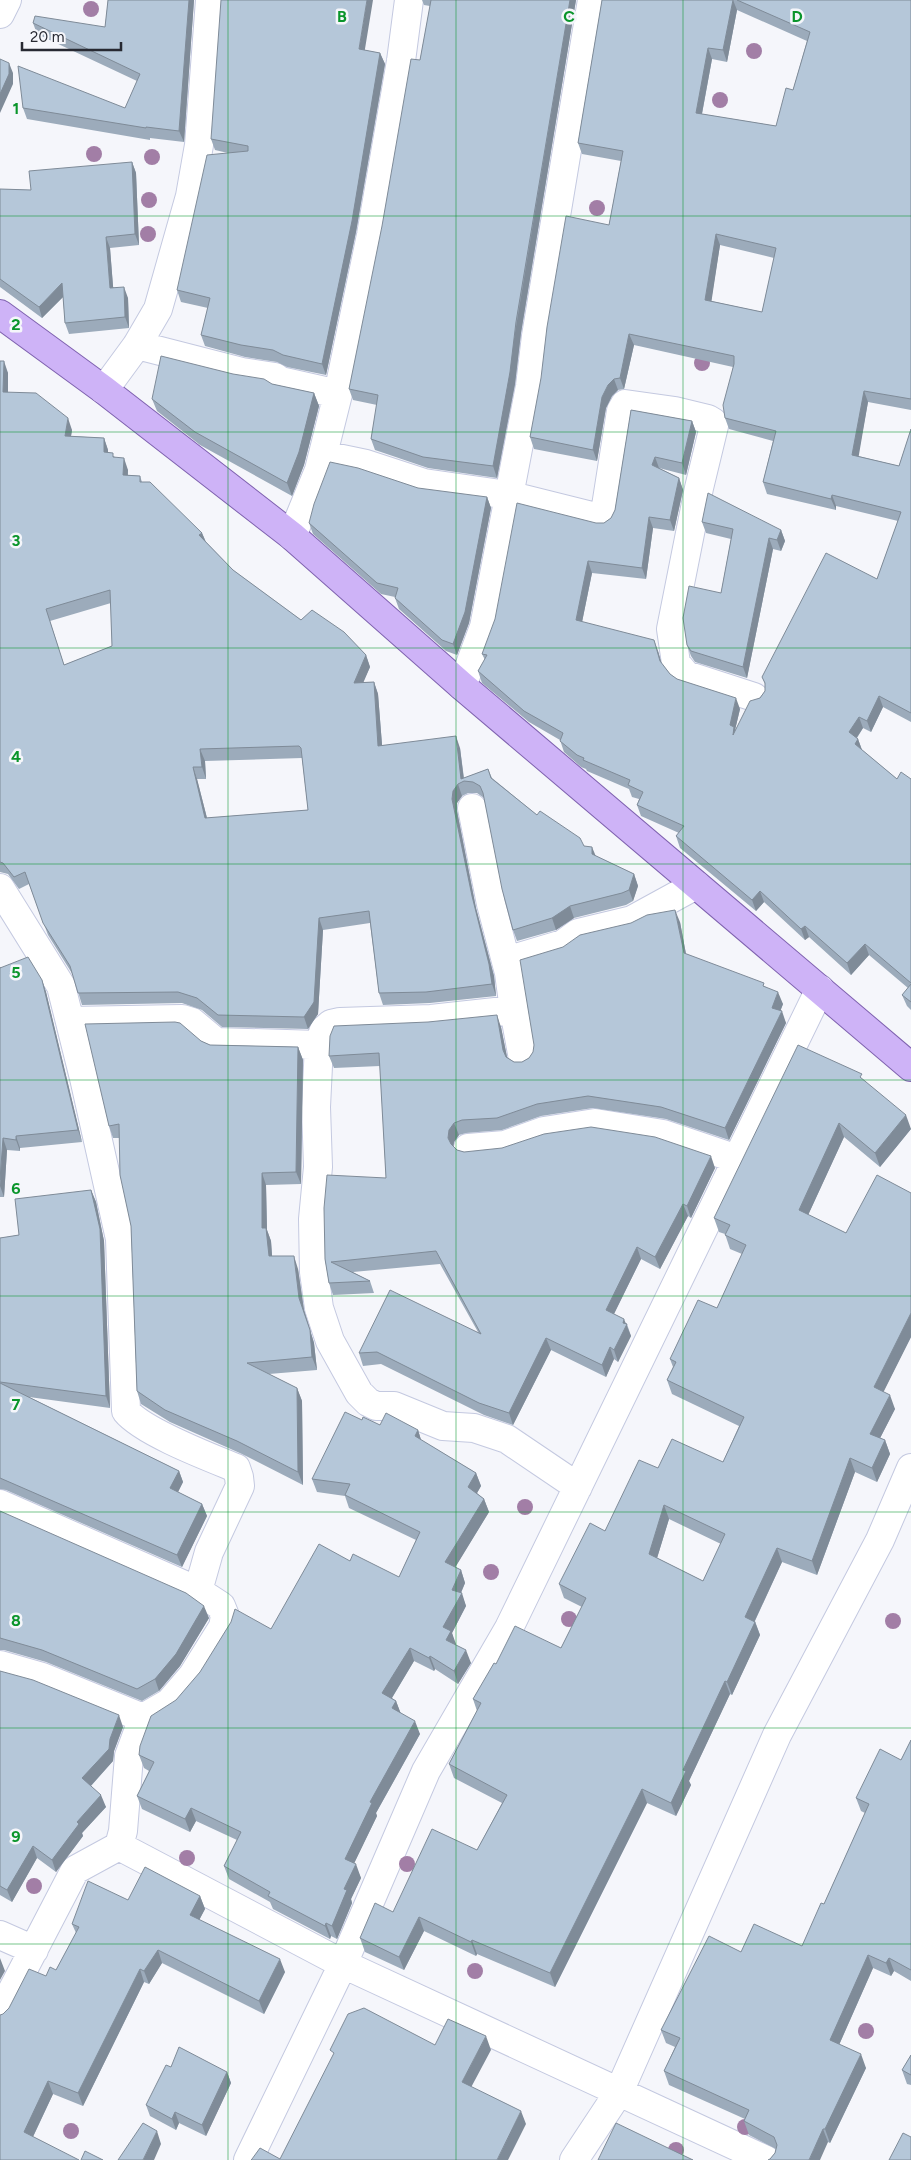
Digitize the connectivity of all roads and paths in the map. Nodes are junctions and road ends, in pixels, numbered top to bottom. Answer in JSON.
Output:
{"nodes":[{"id":1,"x":7,"y":0,"type":"edge"},
{"id":2,"x":210,"y":0,"type":"edge"},
{"id":3,"x":409,"y":0,"type":"edge"},
{"id":4,"x":592,"y":0,"type":"edge"},
{"id":5,"x":0,"y":14,"type":"edge"},
{"id":6,"x":0,"y":314,"type":"edge"},
{"id":7,"x":137,"y":345,"type":"junction"},
{"id":8,"x":104,"y":390,"type":"junction"},
{"id":9,"x":338,"y":394,"type":"junction"},
{"id":10,"x":323,"y":455,"type":"junction"},
{"id":11,"x":508,"y":495,"type":"junction"},
{"id":12,"x":292,"y":536,"type":"junction"},
{"id":13,"x":462,"y":686,"type":"junction"},
{"id":14,"x":754,"y":697,"type":"dead end"},
{"id":15,"x":472,"y":808,"type":"dead end"},
{"id":16,"x":696,"y":885,"type":"junction"},
{"id":17,"x":0,"y":888,"type":"edge"},
{"id":18,"x":506,"y":961,"type":"junction"},
{"id":19,"x":820,"y":989,"type":"junction"},
{"id":20,"x":514,"y":1010,"type":"junction"},
{"id":21,"x":70,"y":1021,"type":"junction"},
{"id":22,"x":318,"y":1045,"type":"junction"},
{"id":23,"x":522,"y":1059,"type":"dead end"},
{"id":24,"x":911,"y":1067,"type":"edge"},
{"id":25,"x":468,"y":1148,"type":"dead end"},
{"id":26,"x":736,"y":1160,"type":"junction"},
{"id":27,"x":911,"y":1468,"type":"edge"},
{"id":28,"x":578,"y":1487,"type":"junction"},
{"id":29,"x":0,"y":1504,"type":"edge"},
{"id":30,"x":198,"y":1591,"type":"junction"},
{"id":31,"x":0,"y":1665,"type":"edge"},
{"id":32,"x":143,"y":1718,"type":"junction"},
{"id":33,"x":119,"y":1846,"type":"junction"},
{"id":34,"x":0,"y":1935,"type":"edge"},
{"id":35,"x":34,"y":1950,"type":"junction"},
{"id":36,"x":343,"y":1964,"type":"junction"},
{"id":37,"x":0,"y":2014,"type":"edge"},
{"id":38,"x":619,"y":2092,"type":"junction"},
{"id":39,"x":248,"y":2160,"type":"edge"},
{"id":40,"x":574,"y":2160,"type":"edge"},
{"id":41,"x":766,"y":2160,"type":"edge"}],
"edges":[{"from":1,"to":5,"type":"street"},
{"from":2,"to":7,"type":"street"},
{"from":3,"to":9,"type":"street"},
{"from":4,"to":11,"type":"street"},
{"from":6,"to":8,"type":"main road"},
{"from":7,"to":8,"type":"street"},
{"from":7,"to":9,"type":"street"},
{"from":8,"to":12,"type":"main road"},
{"from":9,"to":10,"type":"street"},
{"from":10,"to":11,"type":"street"},
{"from":10,"to":12,"type":"street"},
{"from":11,"to":13,"type":"street"},
{"from":11,"to":14,"type":"street"},
{"from":12,"to":13,"type":"main road"},
{"from":13,"to":16,"type":"main road"},
{"from":15,"to":18,"type":"street"},
{"from":16,"to":18,"type":"street"},
{"from":16,"to":19,"type":"main road"},
{"from":17,"to":21,"type":"street"},
{"from":18,"to":20,"type":"street"},
{"from":19,"to":24,"type":"main road"},
{"from":19,"to":26,"type":"street"},
{"from":20,"to":22,"type":"street"},
{"from":20,"to":23,"type":"street"},
{"from":21,"to":22,"type":"street"},
{"from":21,"to":30,"type":"street"},
{"from":22,"to":28,"type":"street"},
{"from":25,"to":26,"type":"street"},
{"from":26,"to":28,"type":"street"},
{"from":27,"to":38,"type":"street"},
{"from":28,"to":36,"type":"street"},
{"from":29,"to":30,"type":"street"},
{"from":30,"to":32,"type":"street"},
{"from":31,"to":32,"type":"street"},
{"from":32,"to":33,"type":"street"},
{"from":33,"to":35,"type":"street"},
{"from":33,"to":36,"type":"street"},
{"from":34,"to":35,"type":"street"},
{"from":35,"to":37,"type":"street"},
{"from":36,"to":38,"type":"street"},
{"from":36,"to":39,"type":"street"},
{"from":38,"to":40,"type":"street"},
{"from":38,"to":41,"type":"street"}]}
